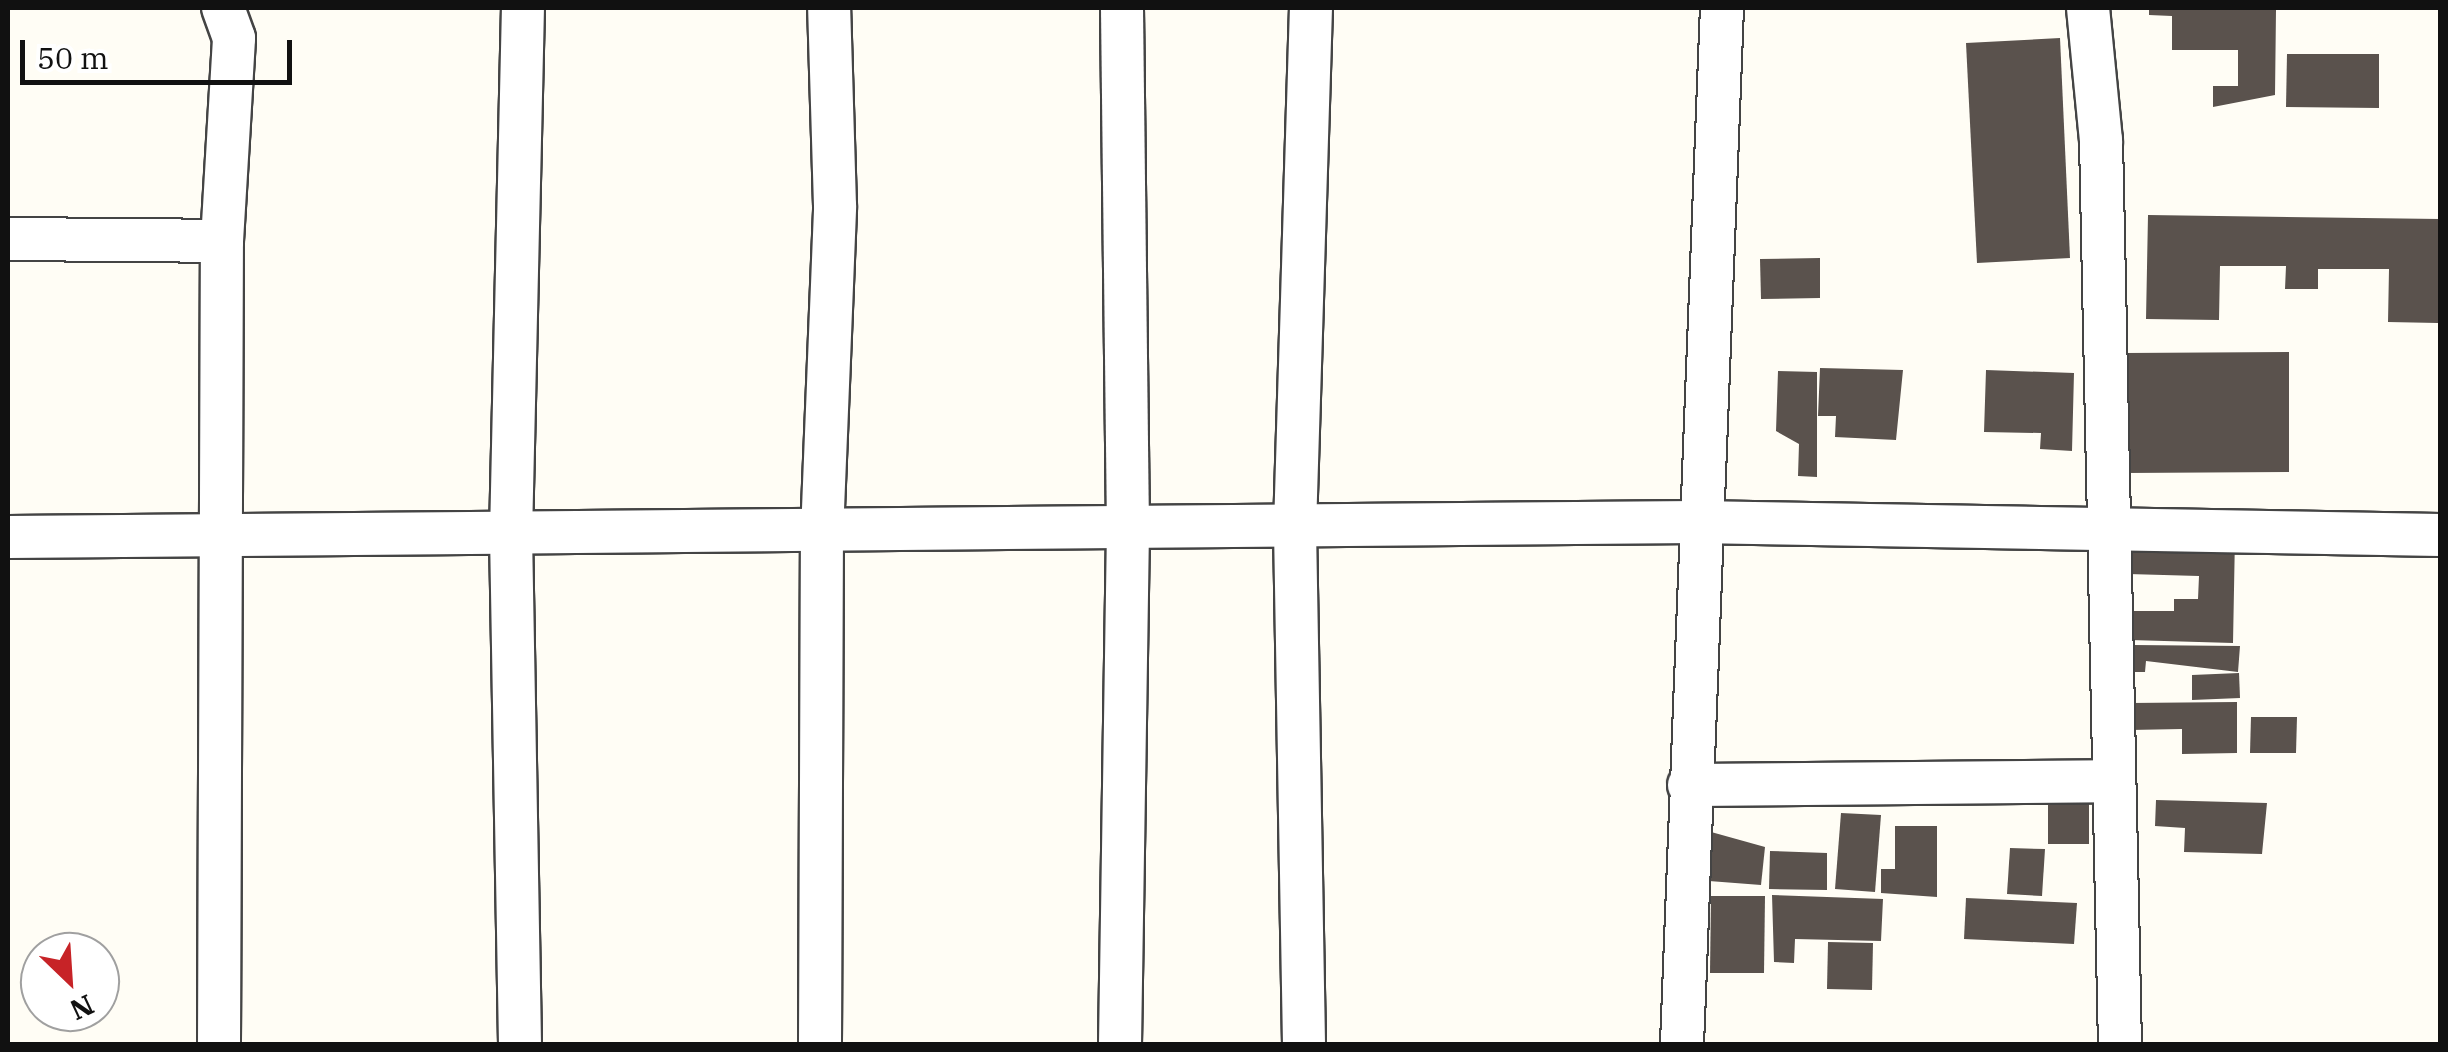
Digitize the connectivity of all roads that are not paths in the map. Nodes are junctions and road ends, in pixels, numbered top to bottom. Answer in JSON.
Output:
{"nodes":[{"id":1,"x":224,"y":8,"type":"edge"},
{"id":2,"x":523,"y":8,"type":"edge"},
{"id":3,"x":830,"y":8,"type":"edge"},
{"id":4,"x":1122,"y":8,"type":"edge"},
{"id":5,"x":1311,"y":8,"type":"edge"},
{"id":6,"x":1722,"y":8,"type":"edge"},
{"id":7,"x":2088,"y":8,"type":"edge"},
{"id":8,"x":8,"y":238,"type":"edge"},
{"id":9,"x":222,"y":241,"type":"junction"},
{"id":10,"x":1696,"y":522,"type":"junction"},
{"id":11,"x":1295,"y":528,"type":"junction"},
{"id":12,"x":1128,"y":530,"type":"junction"},
{"id":13,"x":2106,"y":530,"type":"junction"},
{"id":14,"x":512,"y":534,"type":"junction"},
{"id":15,"x":822,"y":534,"type":"junction"},
{"id":16,"x":2440,"y":534,"type":"edge"},
{"id":17,"x":8,"y":537,"type":"edge"},
{"id":18,"x":223,"y":539,"type":"junction"},
{"id":19,"x":2113,"y":781,"type":"junction"},
{"id":20,"x":1689,"y":785,"type":"junction"},
{"id":21,"x":219,"y":1044,"type":"edge"},
{"id":22,"x":520,"y":1044,"type":"edge"},
{"id":23,"x":820,"y":1044,"type":"edge"},
{"id":24,"x":1120,"y":1044,"type":"edge"},
{"id":25,"x":1304,"y":1044,"type":"edge"},
{"id":26,"x":1682,"y":1044,"type":"edge"},
{"id":27,"x":2120,"y":1044,"type":"edge"}],
"edges":[{"from":1,"to":9,"type":"street"},
{"from":2,"to":14,"type":"street"},
{"from":3,"to":15,"type":"street"},
{"from":4,"to":12,"type":"street"},
{"from":5,"to":11,"type":"street"},
{"from":6,"to":10,"type":"street"},
{"from":7,"to":13,"type":"street"},
{"from":8,"to":9,"type":"street"},
{"from":9,"to":18,"type":"street"},
{"from":10,"to":11,"type":"street"},
{"from":10,"to":13,"type":"street"},
{"from":10,"to":20,"type":"street"},
{"from":11,"to":12,"type":"street"},
{"from":11,"to":25,"type":"street"},
{"from":12,"to":15,"type":"street"},
{"from":12,"to":24,"type":"street"},
{"from":13,"to":16,"type":"street"},
{"from":13,"to":19,"type":"street"},
{"from":14,"to":15,"type":"street"},
{"from":14,"to":18,"type":"street"},
{"from":14,"to":22,"type":"street"},
{"from":15,"to":23,"type":"street"},
{"from":17,"to":18,"type":"street"},
{"from":18,"to":21,"type":"street"},
{"from":19,"to":20,"type":"street"},
{"from":19,"to":27,"type":"street"},
{"from":20,"to":26,"type":"street"}]}
